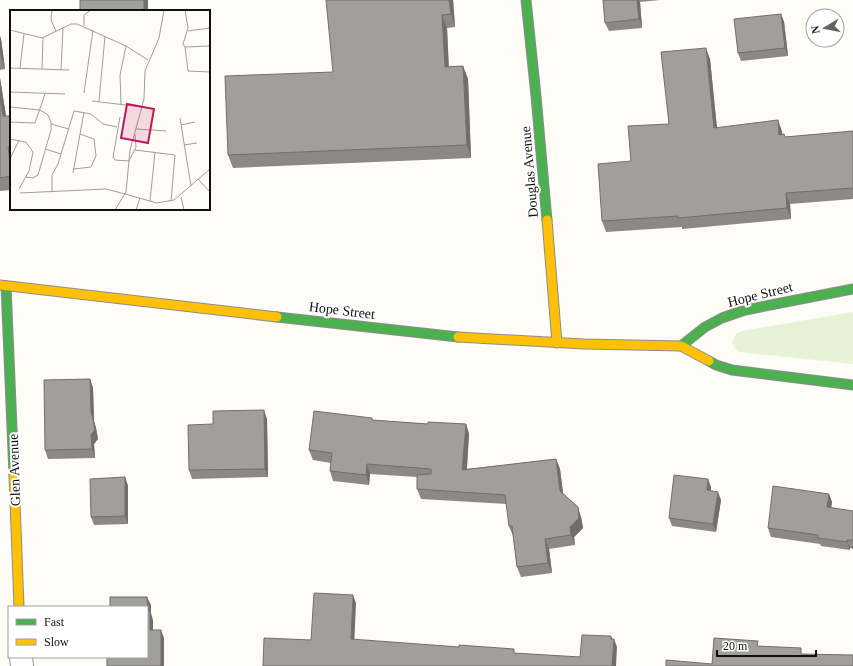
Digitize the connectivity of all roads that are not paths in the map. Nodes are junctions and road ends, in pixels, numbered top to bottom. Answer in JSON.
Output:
{"nodes":[{"id":1,"x":526,"y":0,"type":"edge"},
{"id":2,"x":3,"y":286,"type":"edge"},
{"id":3,"x":853,"y":289,"type":"edge"},
{"id":4,"x":557,"y":343,"type":"junction"},
{"id":5,"x":681,"y":346,"type":"junction"},
{"id":6,"x":853,"y":385,"type":"edge"},
{"id":7,"x":19,"y":606,"type":"edge"}],
"edges":[{"from":1,"to":4,"type":"main road","name":"Douglas Avenue"},
{"from":2,"to":4,"type":"main road","name":"Hope Street"},
{"from":2,"to":7,"type":"main road","name":"Glen Avenue"},
{"from":3,"to":5,"type":"main road","name":"Hope Street"},
{"from":4,"to":5,"type":"main road","name":"Hope Street"},
{"from":5,"to":6,"type":"main road","name":"Hope Street"}]}
